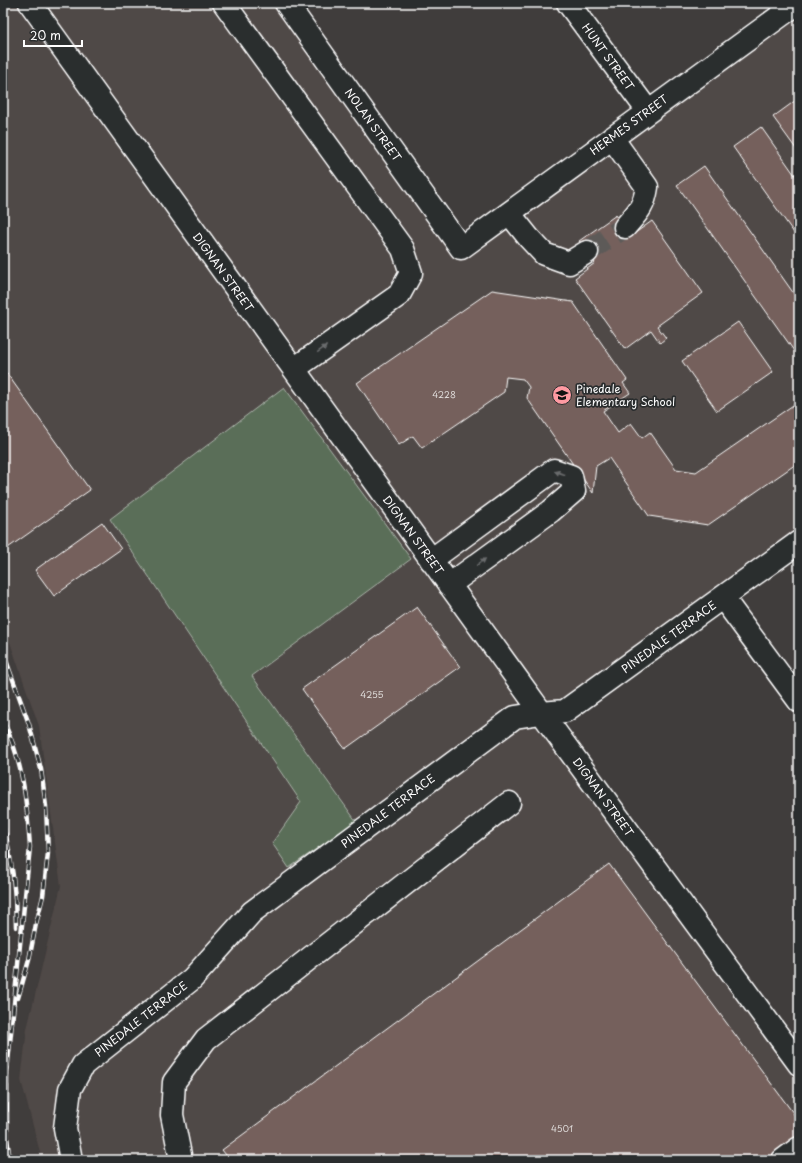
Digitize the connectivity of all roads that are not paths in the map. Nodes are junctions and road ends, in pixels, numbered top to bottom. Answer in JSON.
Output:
{"nodes":[{"id":1,"x":30,"y":3,"type":"edge"},
{"id":2,"x":224,"y":3,"type":"edge"},
{"id":3,"x":286,"y":3,"type":"edge"},
{"id":4,"x":568,"y":3,"type":"edge"},
{"id":5,"x":798,"y":3,"type":"edge"},
{"id":6,"x":648,"y":112,"type":"junction"},
{"id":7,"x":612,"y":138,"type":"junction"},
{"id":8,"x":509,"y":213,"type":"junction"},
{"id":9,"x":625,"y":227,"type":"tunnel mouth"},
{"id":10,"x":461,"y":248,"type":"joint"},
{"id":11,"x":587,"y":252,"type":"tunnel mouth"},
{"id":12,"x":294,"y":369,"type":"junction"},
{"id":13,"x":799,"y":542,"type":"edge"},
{"id":14,"x":431,"y":560,"type":"junction"},
{"id":15,"x":449,"y":585,"type":"junction"},
{"id":16,"x":723,"y":598,"type":"junction"},
{"id":17,"x":799,"y":701,"type":"edge"},
{"id":18,"x":541,"y":713,"type":"junction"},
{"id":19,"x":509,"y":803,"type":"dead end"},
{"id":20,"x":799,"y":1064,"type":"edge"},
{"id":21,"x":799,"y":1148,"type":"edge"},
{"id":22,"x":71,"y":1160,"type":"edge"},
{"id":23,"x":181,"y":1160,"type":"edge"},
{"id":24,"x":783,"y":1160,"type":"edge"}],
"edges":[{"from":1,"to":12,"type":"street","name":"DIGNAN STREET"},
{"from":12,"to":2,"type":"street","one_way":true},
{"from":3,"to":10,"type":"street","name":"NOLAN STREET"},
{"from":4,"to":6,"type":"street","name":"HUNT STREET"},
{"from":5,"to":6,"type":"street","name":"HERMES STREET"},
{"from":6,"to":7,"type":"street","name":"HERMES STREET"},
{"from":7,"to":8,"type":"street","name":"HERMES STREET"},
{"from":7,"to":9,"type":"street"},
{"from":8,"to":10,"type":"street","name":"HERMES STREET"},
{"from":8,"to":11,"type":"street"},
{"from":12,"to":14,"type":"street","name":"DIGNAN STREET"},
{"from":13,"to":16,"type":"street","name":"PINEDALE TERRACE"},
{"from":14,"to":15,"type":"street","name":"DIGNAN STREET"},
{"from":15,"to":14,"type":"street","one_way":true},
{"from":15,"to":18,"type":"street","name":"DIGNAN STREET"},
{"from":16,"to":17,"type":"street"},
{"from":16,"to":18,"type":"street","name":"PINEDALE TERRACE"},
{"from":18,"to":20,"type":"street","name":"DIGNAN STREET"},
{"from":18,"to":22,"type":"street","name":"PINEDALE TERRACE"},
{"from":19,"to":23,"type":"street"},
{"from":21,"to":24,"type":"street"}]}
